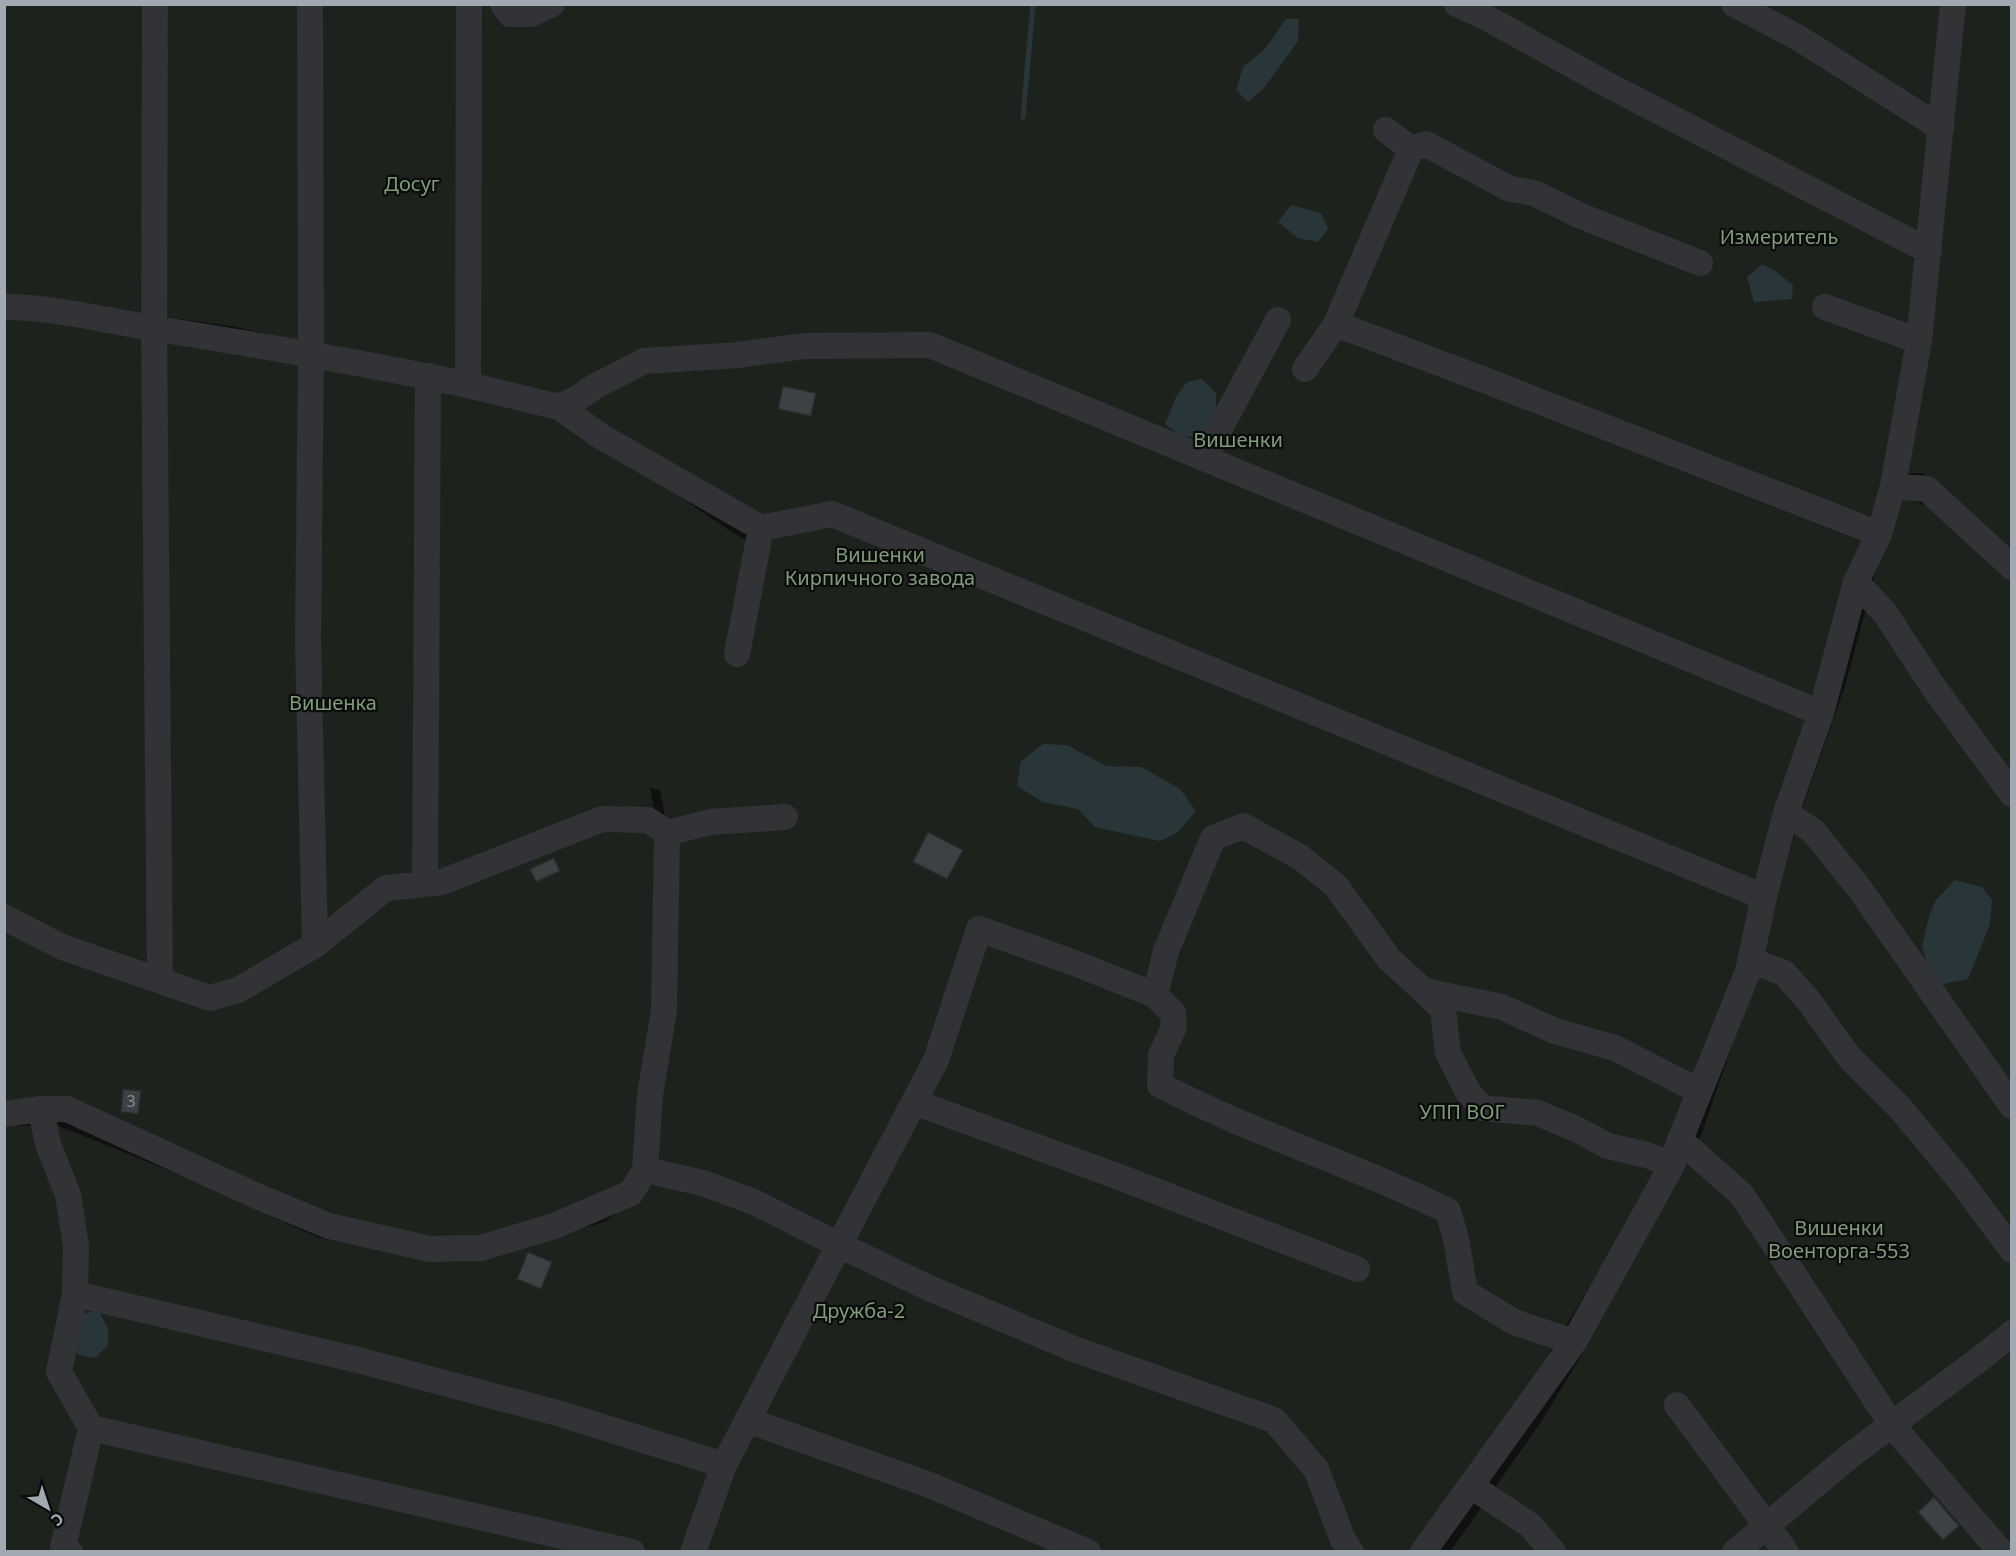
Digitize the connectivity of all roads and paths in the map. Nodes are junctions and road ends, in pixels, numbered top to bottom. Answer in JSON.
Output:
{"nodes":[{"id":1,"x":155,"y":4,"type":"edge"},
{"id":2,"x":310,"y":4,"type":"edge"},
{"id":3,"x":469,"y":4,"type":"edge"},
{"id":4,"x":503,"y":4,"type":"edge"},
{"id":5,"x":552,"y":4,"type":"edge"},
{"id":6,"x":1457,"y":4,"type":"edge"},
{"id":7,"x":1734,"y":4,"type":"edge"},
{"id":8,"x":1953,"y":4,"type":"edge"},
{"id":9,"x":1941,"y":128,"type":"junction"},
{"id":10,"x":1386,"y":130,"type":"dead end"},
{"id":11,"x":1411,"y":149,"type":"junction"},
{"id":12,"x":1929,"y":251,"type":"junction"},
{"id":13,"x":1700,"y":263,"type":"dead end"},
{"id":14,"x":4,"y":307,"type":"edge"},
{"id":15,"x":1825,"y":307,"type":"dead end"},
{"id":16,"x":1278,"y":320,"type":"dead end"},
{"id":17,"x":1336,"y":324,"type":"junction"},
{"id":18,"x":154,"y":329,"type":"junction"},
{"id":19,"x":1920,"y":341,"type":"junction"},
{"id":20,"x":311,"y":354,"type":"junction"},
{"id":21,"x":1305,"y":369,"type":"dead end"},
{"id":22,"x":428,"y":376,"type":"junction"},
{"id":23,"x":468,"y":385,"type":"junction"},
{"id":24,"x":559,"y":407,"type":"junction"},
{"id":25,"x":1204,"y":458,"type":"junction"},
{"id":26,"x":1893,"y":486,"type":"junction"},
{"id":27,"x":761,"y":528,"type":"junction"},
{"id":28,"x":1879,"y":534,"type":"junction"},
{"id":29,"x":2012,"y":567,"type":"edge"},
{"id":30,"x":1856,"y":582,"type":"junction"},
{"id":31,"x":737,"y":654,"type":"dead end"},
{"id":32,"x":1821,"y":713,"type":"junction"},
{"id":33,"x":2012,"y":794,"type":"edge"},
{"id":34,"x":1786,"y":813,"type":"junction"},
{"id":35,"x":785,"y":818,"type":"dead end"},
{"id":36,"x":667,"y":833,"type":"junction"},
{"id":37,"x":425,"y":883,"type":"junction"},
{"id":38,"x":1764,"y":897,"type":"junction"},
{"id":39,"x":4,"y":917,"type":"edge"},
{"id":40,"x":315,"y":945,"type":"junction"},
{"id":41,"x":1750,"y":960,"type":"junction"},
{"id":42,"x":160,"y":981,"type":"junction"},
{"id":43,"x":1424,"y":991,"type":"junction"},
{"id":44,"x":1155,"y":995,"type":"junction"},
{"id":45,"x":1699,"y":1091,"type":"junction"},
{"id":46,"x":914,"y":1102,"type":"junction"},
{"id":47,"x":2012,"y":1106,"type":"edge"},
{"id":48,"x":41,"y":1109,"type":"junction"},
{"id":49,"x":4,"y":1114,"type":"edge"},
{"id":50,"x":1680,"y":1140,"type":"junction"},
{"id":51,"x":1671,"y":1165,"type":"junction"},
{"id":52,"x":645,"y":1170,"type":"junction"},
{"id":53,"x":839,"y":1245,"type":"junction"},
{"id":54,"x":2012,"y":1250,"type":"edge"},
{"id":55,"x":1357,"y":1269,"type":"dead end"},
{"id":56,"x":75,"y":1294,"type":"junction"},
{"id":57,"x":2012,"y":1333,"type":"edge"},
{"id":58,"x":1574,"y":1342,"type":"junction"},
{"id":59,"x":1677,"y":1404,"type":"dead end"},
{"id":60,"x":747,"y":1420,"type":"junction"},
{"id":61,"x":1892,"y":1425,"type":"junction"},
{"id":62,"x":91,"y":1428,"type":"junction"},
{"id":63,"x":724,"y":1465,"type":"junction"},
{"id":64,"x":1471,"y":1486,"type":"junction"},
{"id":65,"x":1766,"y":1526,"type":"junction"},
{"id":66,"x":70,"y":1551,"type":"edge"},
{"id":67,"x":632,"y":1551,"type":"edge"},
{"id":68,"x":693,"y":1551,"type":"edge"},
{"id":69,"x":1088,"y":1551,"type":"edge"},
{"id":70,"x":1351,"y":1551,"type":"edge"},
{"id":71,"x":1423,"y":1551,"type":"edge"},
{"id":72,"x":1552,"y":1551,"type":"edge"},
{"id":73,"x":1735,"y":1551,"type":"edge"},
{"id":74,"x":1786,"y":1551,"type":"edge"},
{"id":75,"x":2001,"y":1551,"type":"edge"}],
"edges":[{"from":1,"to":18,"type":"lane"},
{"from":2,"to":20,"type":"lane"},
{"from":3,"to":23,"type":"lane"},
{"from":4,"to":5,"type":"lane"},
{"from":6,"to":12,"type":"lane"},
{"from":7,"to":9,"type":"lane"},
{"from":8,"to":9,"type":"lane"},
{"from":9,"to":12,"type":"lane"},
{"from":10,"to":11,"type":"lane"},
{"from":11,"to":13,"type":"lane"},
{"from":11,"to":17,"type":"lane"},
{"from":12,"to":19,"type":"lane"},
{"from":14,"to":18,"type":"lane"},
{"from":15,"to":19,"type":"lane"},
{"from":16,"to":25,"type":"lane"},
{"from":17,"to":21,"type":"lane"},
{"from":17,"to":28,"type":"lane"},
{"from":18,"to":20,"type":"lane"},
{"from":18,"to":42,"type":"lane"},
{"from":19,"to":26,"type":"lane"},
{"from":20,"to":22,"type":"lane"},
{"from":20,"to":40,"type":"lane"},
{"from":22,"to":23,"type":"lane"},
{"from":22,"to":37,"type":"lane"},
{"from":23,"to":24,"type":"lane"},
{"from":24,"to":25,"type":"lane"},
{"from":24,"to":27,"type":"lane"},
{"from":25,"to":32,"type":"lane"},
{"from":26,"to":28,"type":"lane"},
{"from":26,"to":29,"type":"lane"},
{"from":27,"to":31,"type":"lane"},
{"from":27,"to":38,"type":"lane"},
{"from":28,"to":30,"type":"lane"},
{"from":30,"to":32,"type":"lane"},
{"from":30,"to":33,"type":"lane"},
{"from":32,"to":34,"type":"lane"},
{"from":34,"to":38,"type":"lane"},
{"from":34,"to":47,"type":"lane"},
{"from":35,"to":36,"type":"lane"},
{"from":36,"to":37,"type":"lane"},
{"from":36,"to":52,"type":"lane"},
{"from":37,"to":40,"type":"lane"},
{"from":38,"to":41,"type":"lane"},
{"from":39,"to":42,"type":"lane"},
{"from":40,"to":42,"type":"lane"},
{"from":41,"to":45,"type":"lane"},
{"from":41,"to":54,"type":"lane"},
{"from":43,"to":44,"type":"lane"},
{"from":43,"to":45,"type":"lane"},
{"from":43,"to":51,"type":"lane"},
{"from":44,"to":46,"type":"lane"},
{"from":44,"to":58,"type":"lane"},
{"from":45,"to":50,"type":"lane"},
{"from":46,"to":53,"type":"lane"},
{"from":46,"to":55,"type":"lane"},
{"from":48,"to":49,"type":"lane"},
{"from":48,"to":52,"type":"lane"},
{"from":48,"to":56,"type":"lane"},
{"from":50,"to":51,"type":"lane"},
{"from":50,"to":61,"type":"lane"},
{"from":51,"to":58,"type":"lane"},
{"from":52,"to":53,"type":"lane"},
{"from":53,"to":60,"type":"lane"},
{"from":53,"to":70,"type":"lane"},
{"from":56,"to":62,"type":"lane"},
{"from":56,"to":63,"type":"lane"},
{"from":57,"to":61,"type":"lane"},
{"from":58,"to":64,"type":"lane"},
{"from":59,"to":65,"type":"lane"},
{"from":60,"to":63,"type":"lane"},
{"from":60,"to":69,"type":"lane"},
{"from":61,"to":65,"type":"lane"},
{"from":61,"to":75,"type":"lane"},
{"from":62,"to":66,"type":"lane"},
{"from":62,"to":67,"type":"lane"},
{"from":63,"to":68,"type":"lane"},
{"from":64,"to":71,"type":"lane"},
{"from":64,"to":72,"type":"lane"},
{"from":65,"to":73,"type":"lane"},
{"from":65,"to":74,"type":"lane"}]}
